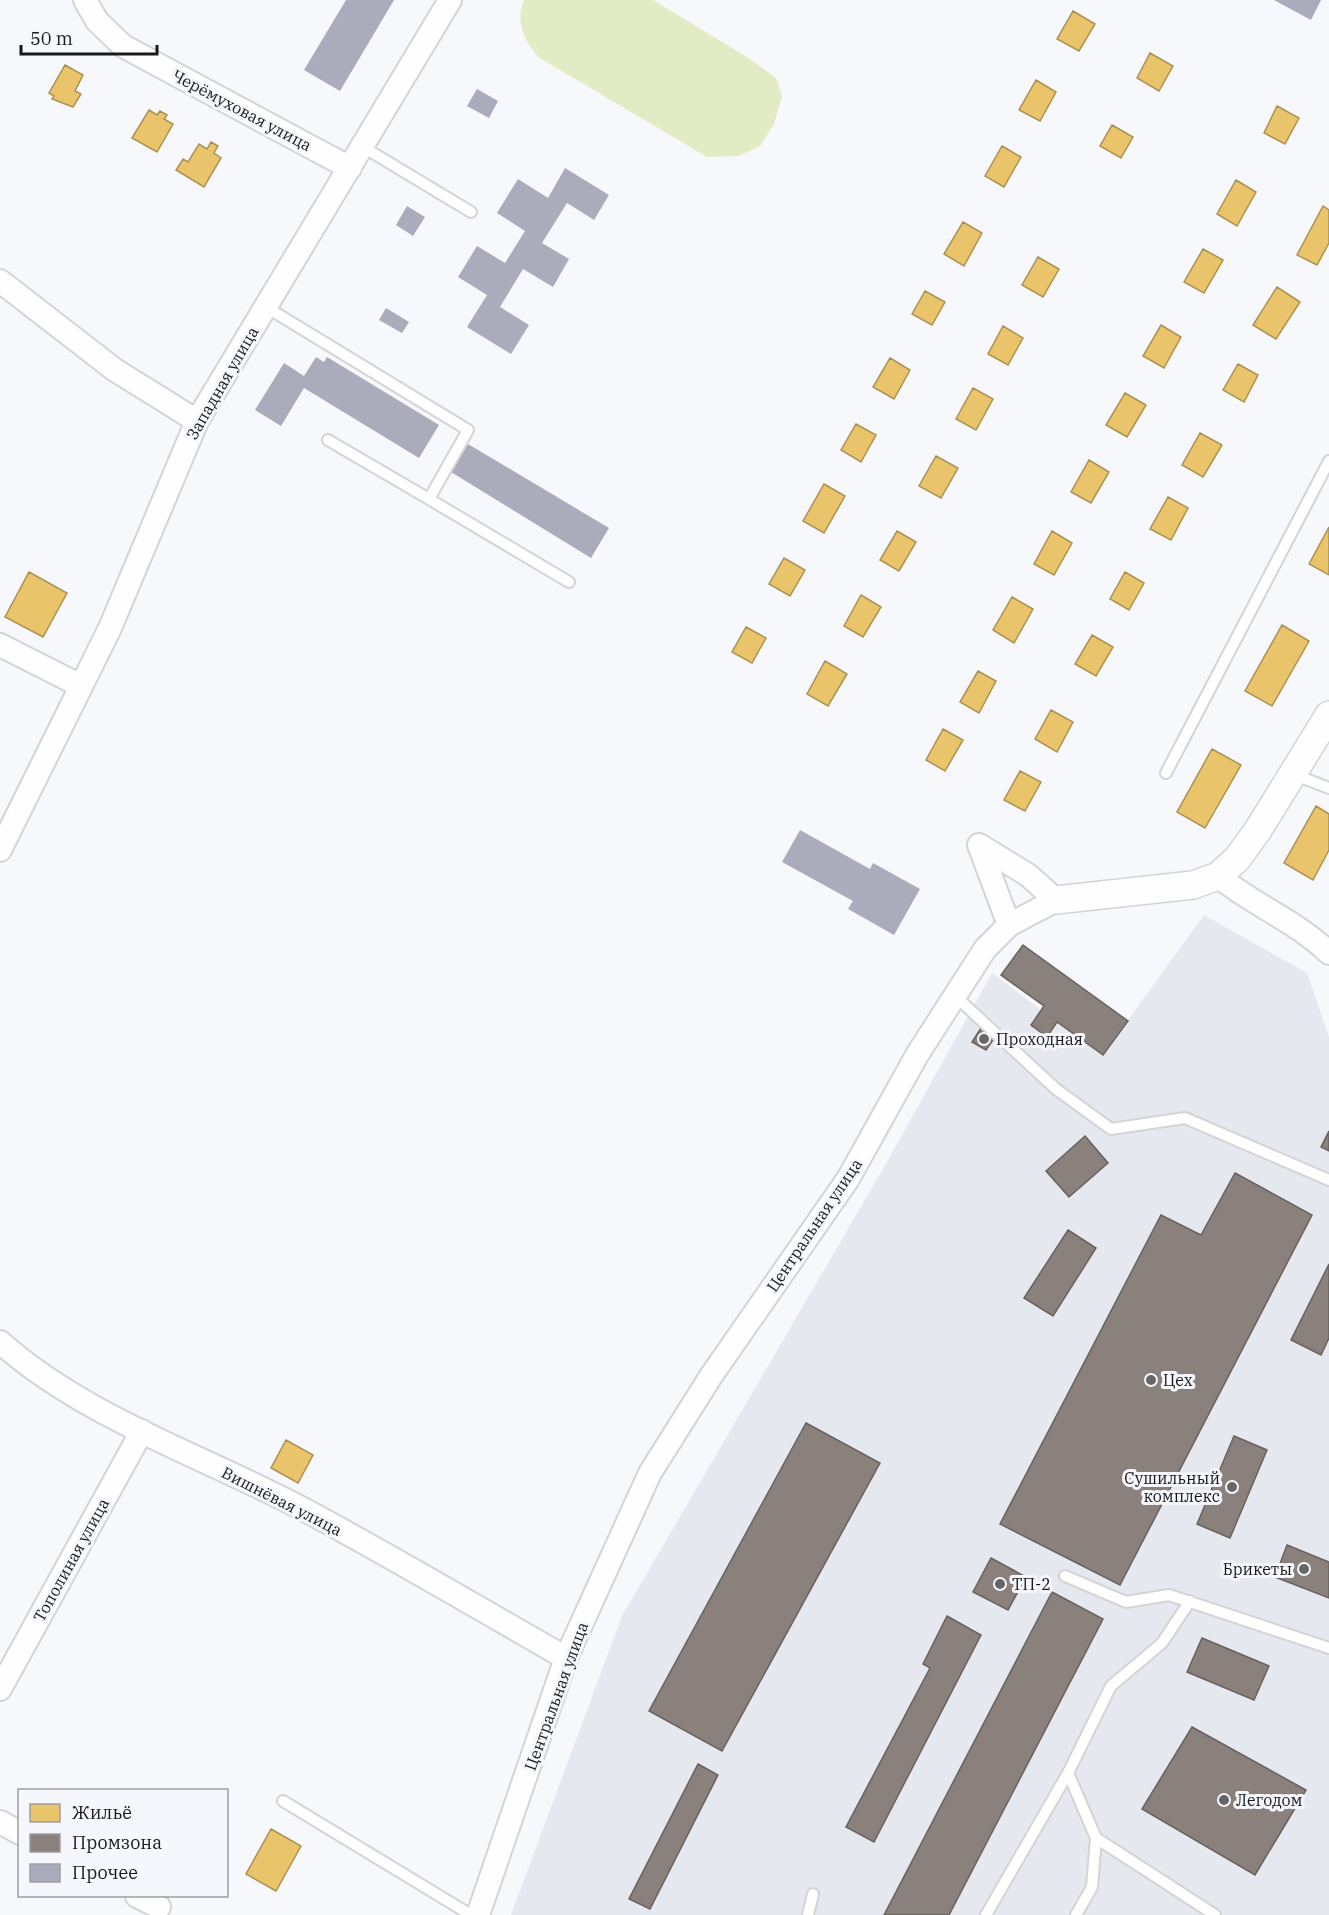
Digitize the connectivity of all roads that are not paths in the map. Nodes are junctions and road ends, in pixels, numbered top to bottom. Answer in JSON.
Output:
{"nodes":[{"id":1,"x":85,"y":0,"type":"edge"},
{"id":2,"x":450,"y":0,"type":"edge"},
{"id":3,"x":363,"y":147,"type":"junction"},
{"id":4,"x":350,"y":168,"type":"junction"},
{"id":5,"x":471,"y":212,"type":"dead end"},
{"id":6,"x":0,"y":281,"type":"edge"},
{"id":7,"x":266,"y":307,"type":"junction"},
{"id":8,"x":197,"y":421,"type":"junction"},
{"id":9,"x":328,"y":440,"type":"dead end"},
{"id":10,"x":1329,"y":461,"type":"edge"},
{"id":11,"x":429,"y":499,"type":"junction"},
{"id":12,"x":569,"y":582,"type":"dead end"},
{"id":13,"x":0,"y":645,"type":"edge"},
{"id":14,"x":81,"y":686,"type":"junction"},
{"id":15,"x":1329,"y":715,"type":"edge"},
{"id":16,"x":1166,"y":773,"type":"dead end"},
{"id":17,"x":1293,"y":774,"type":"junction"},
{"id":18,"x":1329,"y":788,"type":"edge"},
{"id":19,"x":0,"y":850,"type":"edge"},
{"id":20,"x":1218,"y":876,"type":"junction"},
{"id":21,"x":1056,"y":900,"type":"junction"},
{"id":22,"x":1009,"y":925,"type":"junction"},
{"id":23,"x":1329,"y":953,"type":"edge"},
{"id":24,"x":953,"y":995,"type":"junction"},
{"id":25,"x":1329,"y":1180,"type":"edge"},
{"id":26,"x":0,"y":1342,"type":"edge"},
{"id":27,"x":142,"y":1431,"type":"junction"},
{"id":28,"x":1065,"y":1576,"type":"dead end"},
{"id":29,"x":1190,"y":1601,"type":"junction"},
{"id":30,"x":1329,"y":1648,"type":"edge"},
{"id":31,"x":566,"y":1658,"type":"junction"},
{"id":32,"x":0,"y":1689,"type":"edge"},
{"id":33,"x":1068,"y":1773,"type":"junction"},
{"id":34,"x":283,"y":1801,"type":"dead end"},
{"id":35,"x":0,"y":1822,"type":"edge"},
{"id":36,"x":18,"y":1832,"type":"edge"},
{"id":37,"x":1096,"y":1838,"type":"junction"},
{"id":38,"x":813,"y":1894,"type":"dead end"},
{"id":39,"x":139,"y":1897,"type":"edge"},
{"id":40,"x":159,"y":1907,"type":"dead end"},
{"id":41,"x":471,"y":1915,"type":"edge"},
{"id":42,"x":478,"y":1915,"type":"edge"},
{"id":43,"x":808,"y":1915,"type":"edge"},
{"id":44,"x":986,"y":1915,"type":"edge"},
{"id":45,"x":1076,"y":1915,"type":"edge"},
{"id":46,"x":1215,"y":1915,"type":"edge"}],
"edges":[{"from":1,"to":4,"type":"street","name":"Черёмуховая улица"},
{"from":2,"to":3,"type":"street","name":"Западная улица"},
{"from":3,"to":4,"type":"street","name":"Западная улица"},
{"from":3,"to":5,"type":"lane"},
{"from":4,"to":7,"type":"street","name":"Западная улица"},
{"from":6,"to":8,"type":"street"},
{"from":7,"to":8,"type":"street","name":"Западная улица"},
{"from":7,"to":11,"type":"lane"},
{"from":8,"to":14,"type":"street","name":"Западная улица"},
{"from":9,"to":11,"type":"lane"},
{"from":10,"to":16,"type":"lane"},
{"from":11,"to":12,"type":"lane"},
{"from":13,"to":14,"type":"street"},
{"from":14,"to":19,"type":"street","name":"Западная улица"},
{"from":15,"to":17,"type":"street","name":"Центральная улица"},
{"from":17,"to":18,"type":"lane"},
{"from":17,"to":20,"type":"street","name":"Центральная улица"},
{"from":20,"to":21,"type":"street","name":"Центральная улица"},
{"from":20,"to":23,"type":"street"},
{"from":21,"to":22,"type":"street","name":"Центральная улица"},
{"from":21,"to":22,"type":"street"},
{"from":22,"to":24,"type":"street","name":"Центральная улица"},
{"from":24,"to":25,"type":"lane"},
{"from":24,"to":31,"type":"street","name":"Центральная улица"},
{"from":26,"to":27,"type":"street","name":"Вишнёвая улица"},
{"from":27,"to":31,"type":"street","name":"Вишнёвая улица"},
{"from":27,"to":32,"type":"street","name":"Тополиная улица"},
{"from":28,"to":29,"type":"lane"},
{"from":29,"to":30,"type":"lane"},
{"from":29,"to":33,"type":"lane"},
{"from":31,"to":42,"type":"street","name":"Центральная улица"},
{"from":33,"to":37,"type":"lane"},
{"from":33,"to":44,"type":"lane"},
{"from":34,"to":41,"type":"lane"},
{"from":35,"to":36,"type":"street"},
{"from":37,"to":45,"type":"lane"},
{"from":37,"to":46,"type":"lane"},
{"from":38,"to":43,"type":"lane"},
{"from":39,"to":40,"type":"street"}]}
